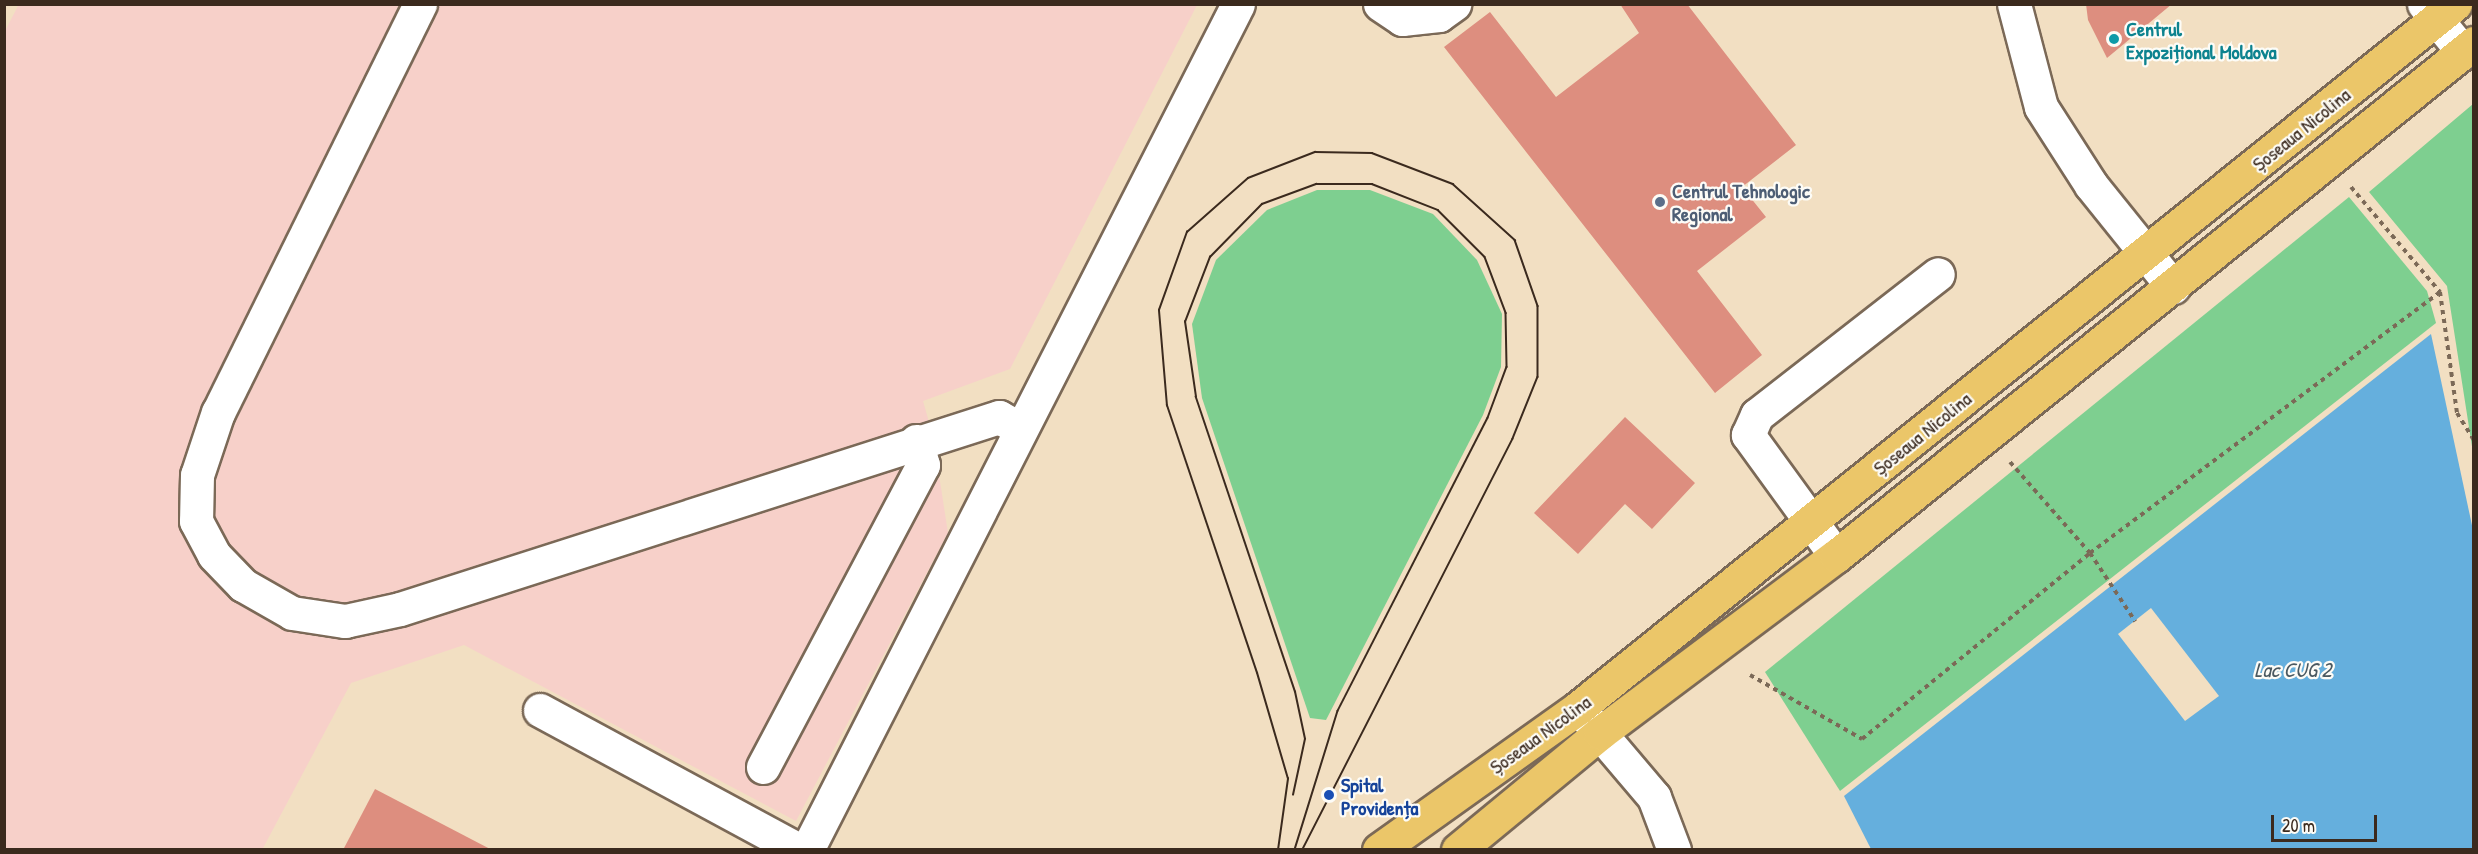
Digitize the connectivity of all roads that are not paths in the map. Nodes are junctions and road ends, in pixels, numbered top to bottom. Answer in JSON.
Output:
{"nodes":[{"id":1,"x":420,"y":4,"type":"edge"},
{"id":2,"x":1238,"y":4,"type":"edge"},
{"id":3,"x":1380,"y":4,"type":"edge"},
{"id":4,"x":1454,"y":4,"type":"edge"},
{"id":5,"x":2014,"y":4,"type":"edge"},
{"id":6,"x":2438,"y":10,"type":"edge"},
{"id":7,"x":2468,"y":47,"type":"edge"},
{"id":8,"x":2147,"y":253,"type":"junction"},
{"id":9,"x":1938,"y":274,"type":"dead end"},
{"id":10,"x":2173,"y":287,"type":"junction"},
{"id":11,"x":1019,"y":428,"type":"junction"},
{"id":12,"x":916,"y":441,"type":"junction"},
{"id":13,"x":1810,"y":523,"type":"junction"},
{"id":14,"x":1836,"y":556,"type":"junction"},
{"id":15,"x":1578,"y":708,"type":"junction"},
{"id":16,"x":540,"y":710,"type":"dead end"},
{"id":17,"x":1600,"y":733,"type":"junction"},
{"id":18,"x":763,"y":768,"type":"dead end"},
{"id":19,"x":814,"y":835,"type":"edge"},
{"id":20,"x":799,"y":849,"type":"edge"},
{"id":21,"x":1379,"y":849,"type":"edge"},
{"id":22,"x":1458,"y":849,"type":"edge"},
{"id":23,"x":1674,"y":849,"type":"edge"}],
"edges":[{"from":1,"to":12,"type":"street"},
{"from":2,"to":11,"type":"street"},
{"from":3,"to":4,"type":"street"},
{"from":5,"to":8,"type":"street"},
{"from":6,"to":7,"type":"street"},
{"from":6,"to":8,"type":"main road","name":"Șoseaua Nicolina"},
{"from":7,"to":10,"type":"main road","name":"Șoseaua Nicolina"},
{"from":8,"to":10,"type":"street"},
{"from":8,"to":13,"type":"main road","name":"Șoseaua Nicolina"},
{"from":9,"to":13,"type":"street"},
{"from":10,"to":14,"type":"main road","name":"Șoseaua Nicolina"},
{"from":11,"to":12,"type":"street"},
{"from":11,"to":19,"type":"street"},
{"from":12,"to":18,"type":"street"},
{"from":13,"to":14,"type":"street"},
{"from":13,"to":15,"type":"main road","name":"Șoseaua Nicolina"},
{"from":14,"to":17,"type":"main road","name":"Șoseaua Nicolina"},
{"from":15,"to":17,"type":"street"},
{"from":15,"to":21,"type":"main road","name":"Șoseaua Nicolina"},
{"from":16,"to":20,"type":"street"},
{"from":17,"to":22,"type":"main road","name":"Șoseaua Nicolina"},
{"from":17,"to":23,"type":"street"}]}
